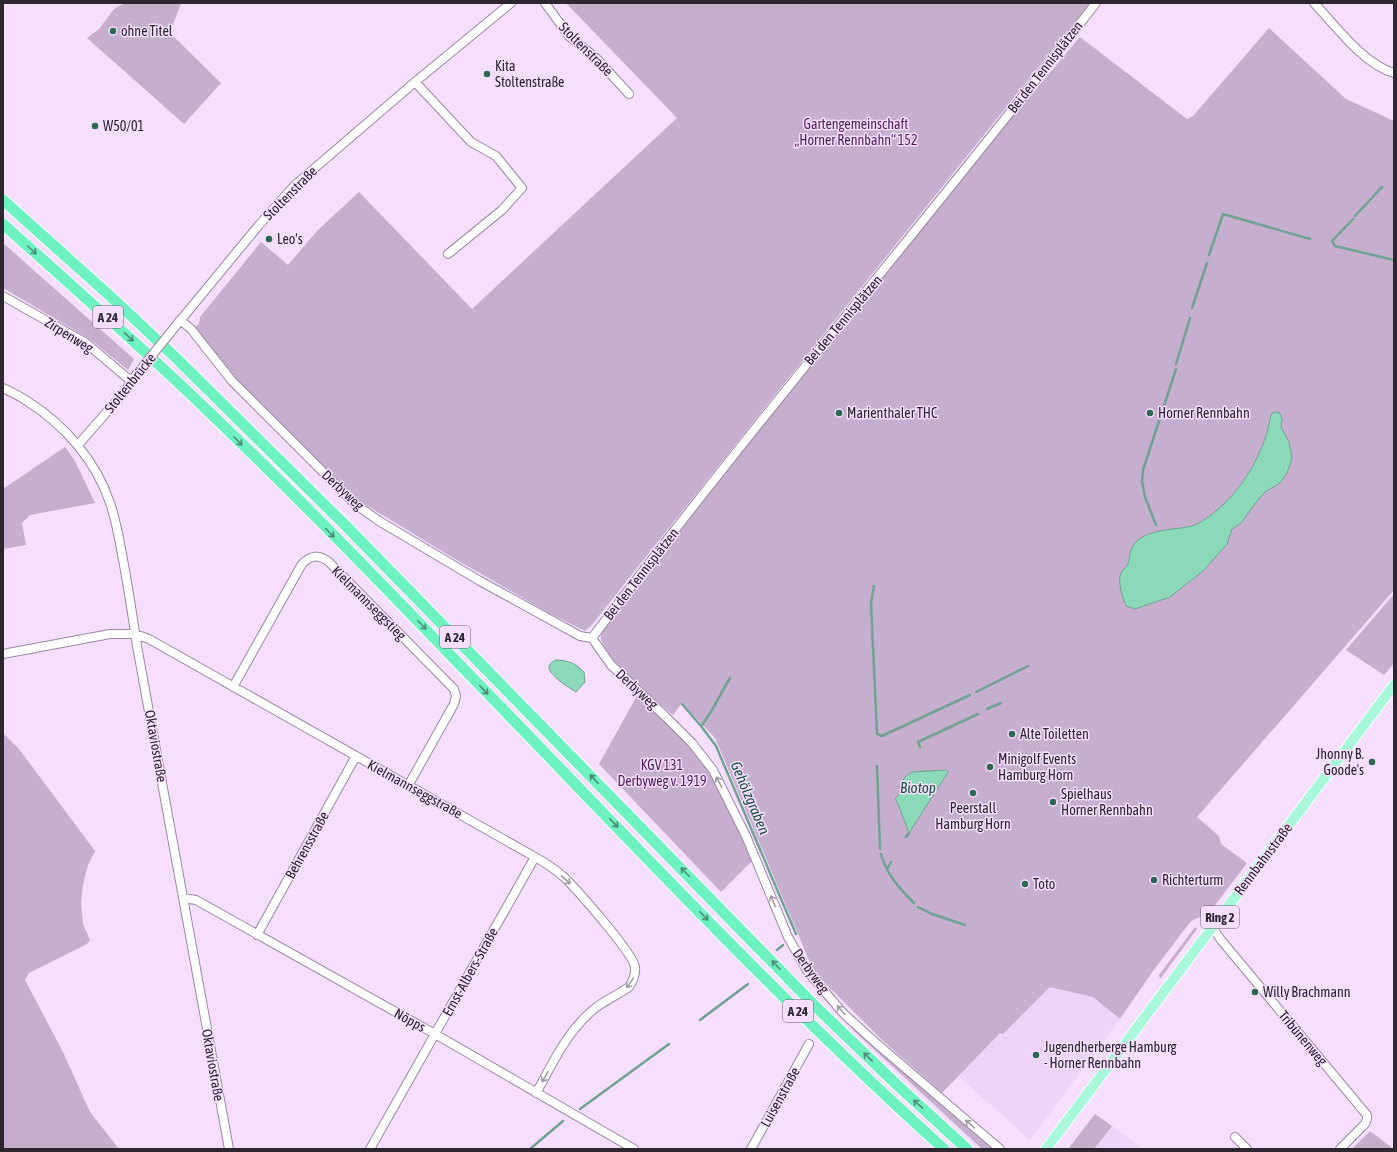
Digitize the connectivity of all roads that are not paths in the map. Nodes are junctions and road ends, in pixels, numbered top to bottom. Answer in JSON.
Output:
{"nodes":[{"id":1,"x":511,"y":3,"type":"edge"},
{"id":2,"x":544,"y":3,"type":"edge"},
{"id":3,"x":1096,"y":3,"type":"edge"},
{"id":4,"x":1314,"y":3,"type":"edge"},
{"id":5,"x":1394,"y":73,"type":"edge"},
{"id":6,"x":415,"y":82,"type":"junction"},
{"id":7,"x":628,"y":94,"type":"dead end"},
{"id":8,"x":3,"y":200,"type":"edge"},
{"id":9,"x":3,"y":224,"type":"edge"},
{"id":10,"x":448,"y":254,"type":"dead end"},
{"id":11,"x":3,"y":296,"type":"edge"},
{"id":12,"x":180,"y":320,"type":"junction"},
{"id":13,"x":131,"y":381,"type":"junction"},
{"id":14,"x":3,"y":388,"type":"edge"},
{"id":15,"x":78,"y":445,"type":"junction"},
{"id":16,"x":135,"y":634,"type":"junction"},
{"id":17,"x":592,"y":638,"type":"junction"},
{"id":18,"x":3,"y":654,"type":"edge"},
{"id":19,"x":1394,"y":685,"type":"edge"},
{"id":20,"x":233,"y":687,"type":"junction"},
{"id":21,"x":356,"y":756,"type":"junction"},
{"id":22,"x":408,"y":786,"type":"junction"},
{"id":23,"x":535,"y":857,"type":"junction"},
{"id":24,"x":183,"y":898,"type":"junction"},
{"id":25,"x":1212,"y":927,"type":"junction"},
{"id":26,"x":257,"y":935,"type":"junction"},
{"id":27,"x":434,"y":1034,"type":"junction"},
{"id":28,"x":809,"y":1044,"type":"dead end"},
{"id":29,"x":536,"y":1093,"type":"junction"},
{"id":30,"x":1235,"y":1138,"type":"dead end"},
{"id":31,"x":229,"y":1149,"type":"edge"},
{"id":32,"x":370,"y":1149,"type":"edge"},
{"id":33,"x":634,"y":1149,"type":"edge"},
{"id":34,"x":751,"y":1149,"type":"edge"},
{"id":35,"x":944,"y":1149,"type":"edge"},
{"id":36,"x":967,"y":1149,"type":"edge"},
{"id":37,"x":1000,"y":1149,"type":"edge"},
{"id":38,"x":1046,"y":1149,"type":"edge"},
{"id":39,"x":1247,"y":1149,"type":"edge"},
{"id":40,"x":1340,"y":1149,"type":"edge"}],
"edges":[{"from":1,"to":6,"type":"street","name":"Stoltenstraße"},
{"from":2,"to":7,"type":"street","name":"Stoltenstraße"},
{"from":3,"to":17,"type":"street","name":"Bei den Tennisplätzen"},
{"from":4,"to":5,"type":"street"},
{"from":6,"to":10,"type":"street"},
{"from":6,"to":12,"type":"street","name":"Stoltenstraße"},
{"from":36,"to":8,"type":"highway","number":"A 24","one_way":true},
{"from":9,"to":35,"type":"highway","number":"A 24","one_way":true},
{"from":11,"to":13,"type":"street","name":"Zirpenweg"},
{"from":12,"to":13,"type":"street","name":"Stoltenbrücke","bridge":true},
{"from":12,"to":17,"type":"street","name":"Derbyweg"},
{"from":13,"to":15,"type":"street","name":"Stoltenbrücke"},
{"from":14,"to":15,"type":"street","name":"Oktaviostraße"},
{"from":15,"to":16,"type":"street","name":"Oktaviostraße"},
{"from":16,"to":18,"type":"street","name":"Kielmannseggstraße"},
{"from":16,"to":20,"type":"street","name":"Kielmannseggstraße"},
{"from":16,"to":24,"type":"street","name":"Oktaviostraße"},
{"from":37,"to":17,"type":"street","name":"Derbyweg","one_way":true},
{"from":19,"to":25,"type":"main road","name":"Rennbahnstraße","number":"Ring 2"},
{"from":20,"to":21,"type":"street","name":"Kielmannseggstraße"},
{"from":20,"to":22,"type":"street","name":"Kielmannseggstieg"},
{"from":21,"to":22,"type":"street","name":"Kielmannseggstraße"},
{"from":21,"to":26,"type":"street","name":"Behrensstraße"},
{"from":22,"to":23,"type":"street","name":"Kielmannseggstraße"},
{"from":23,"to":27,"type":"street","name":"Ernst-Albers-Straße"},
{"from":23,"to":29,"type":"street","name":"Kielmannseggstraße","one_way":true},
{"from":24,"to":26,"type":"street","name":"Nöpps"},
{"from":24,"to":31,"type":"street","name":"Oktaviostraße"},
{"from":25,"to":38,"type":"main road","name":"Rennbahnstraße","number":"Ring 2"},
{"from":25,"to":40,"type":"street","name":"Tribünenweg"},
{"from":26,"to":27,"type":"street","name":"Nöpps"},
{"from":27,"to":29,"type":"street","name":"Nöpps"},
{"from":27,"to":32,"type":"street","name":"Ernst-Albers-Straße"},
{"from":28,"to":34,"type":"street","name":"Luisenstraße"},
{"from":29,"to":33,"type":"street","name":"Nöpps"},
{"from":30,"to":39,"type":"street"}]}
